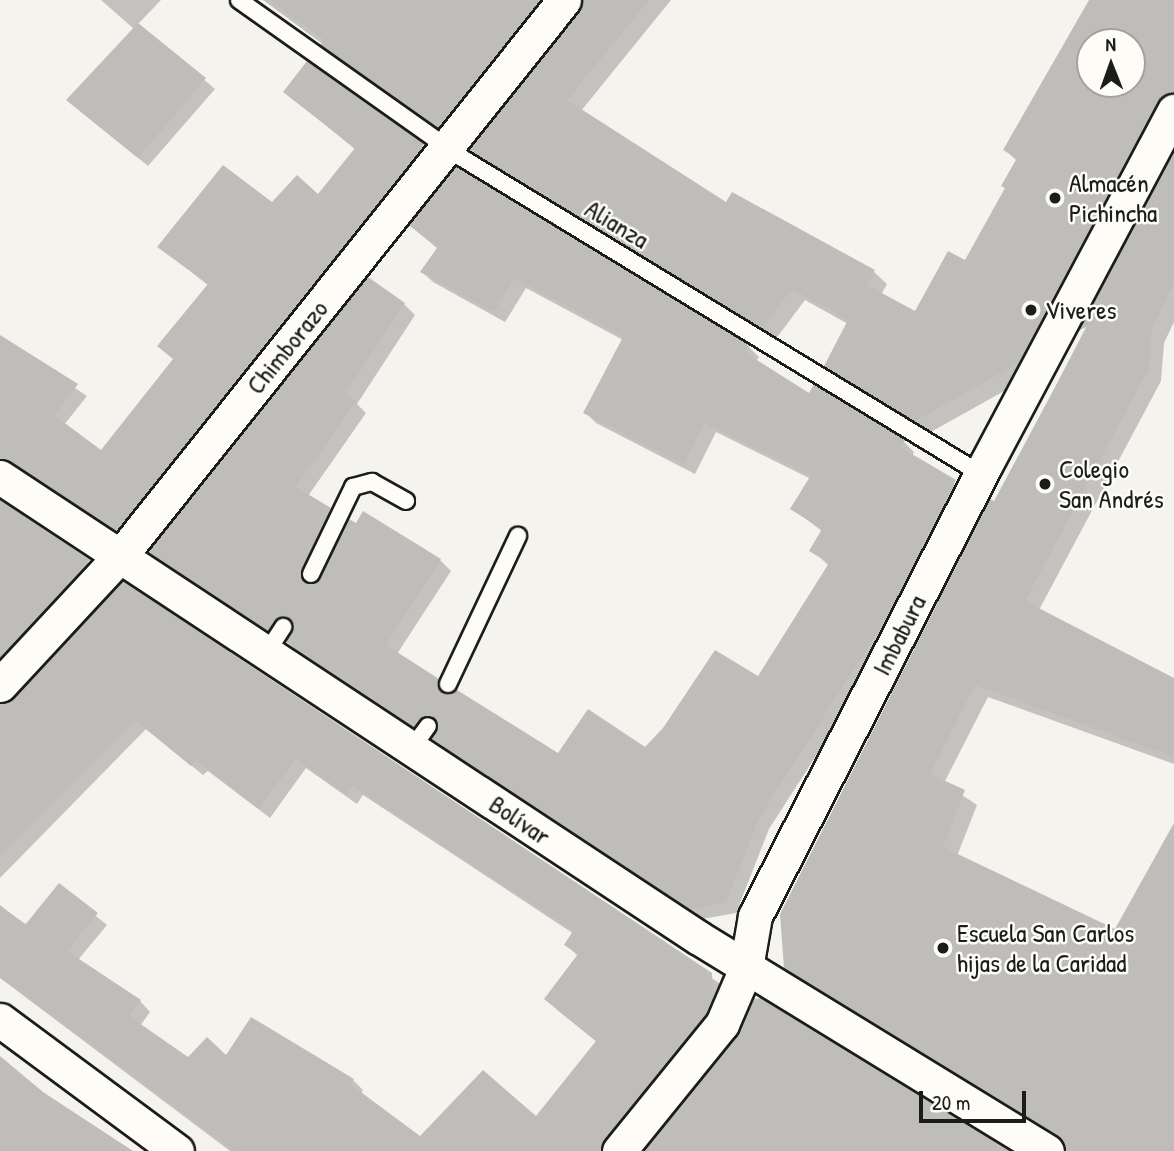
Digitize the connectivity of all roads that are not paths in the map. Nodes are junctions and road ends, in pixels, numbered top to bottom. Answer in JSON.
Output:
{"nodes":[{"id":1,"x":239,"y":0,"type":"edge"},
{"id":2,"x":564,"y":0,"type":"edge"},
{"id":3,"x":1174,"y":111,"type":"edge"},
{"id":4,"x":447,"y":148,"type":"junction"},
{"id":5,"x":981,"y":474,"type":"junction"},
{"id":6,"x":0,"y":477,"type":"edge"},
{"id":7,"x":406,"y":501,"type":"dead end"},
{"id":8,"x":518,"y":536,"type":"dead end"},
{"id":9,"x":121,"y":555,"type":"junction"},
{"id":10,"x":311,"y":574,"type":"dead end"},
{"id":11,"x":448,"y":684,"type":"dead end"},
{"id":12,"x":0,"y":685,"type":"edge"},
{"id":13,"x":746,"y":968,"type":"junction"},
{"id":14,"x":0,"y":1020,"type":"edge"},
{"id":15,"x":177,"y":1151,"type":"edge"},
{"id":16,"x":619,"y":1151,"type":"edge"},
{"id":17,"x":1047,"y":1151,"type":"edge"}],
"edges":[{"from":1,"to":4,"type":"lane","name":"Alianza"},
{"from":2,"to":4,"type":"street","name":"Chimborazo"},
{"from":3,"to":5,"type":"street","name":"Imbabura"},
{"from":4,"to":5,"type":"lane","name":"Alianza"},
{"from":4,"to":9,"type":"street","name":"Chimborazo"},
{"from":5,"to":13,"type":"street","name":"Imbabura"},
{"from":6,"to":9,"type":"street","name":"Bolívar"},
{"from":7,"to":10,"type":"lane"},
{"from":8,"to":11,"type":"lane"},
{"from":9,"to":12,"type":"street","name":"Chimborazo"},
{"from":9,"to":13,"type":"street","name":"Bolívar"},
{"from":13,"to":16,"type":"street","name":"Imbabura"},
{"from":13,"to":17,"type":"street","name":"Bolívar"},
{"from":14,"to":15,"type":"street"}]}
